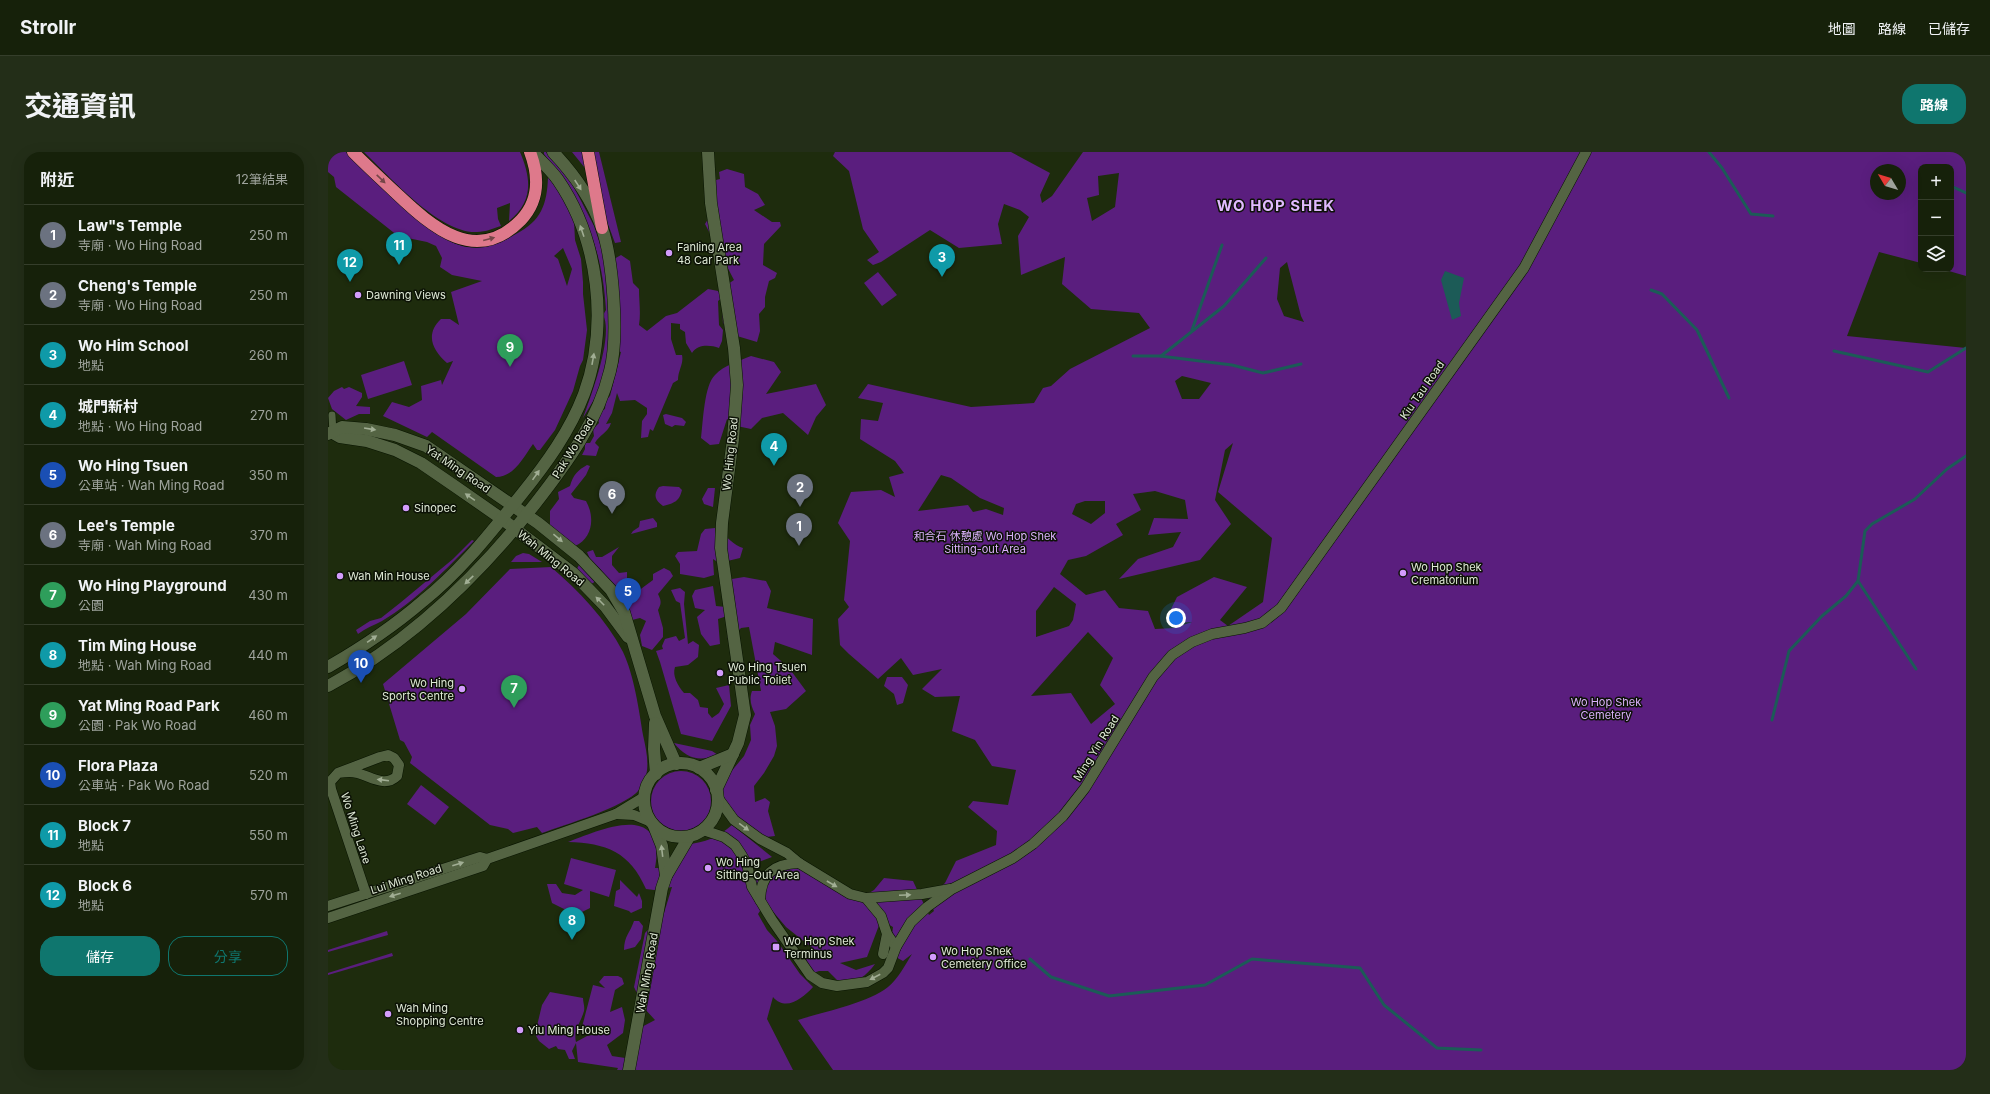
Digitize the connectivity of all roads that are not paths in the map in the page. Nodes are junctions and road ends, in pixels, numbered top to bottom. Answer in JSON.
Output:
{"nodes":[{"id":1,"x":353,"y":152,"type":"edge"},
{"id":2,"x":531,"y":152,"type":"edge"},
{"id":3,"x":553,"y":152,"type":"edge"},
{"id":4,"x":588,"y":152,"type":"edge"},
{"id":5,"x":708,"y":152,"type":"edge"},
{"id":6,"x":1586,"y":152,"type":"edge"},
{"id":7,"x":602,"y":228,"type":"junction"},
{"id":8,"x":332,"y":415,"type":"dead end"},
{"id":9,"x":330,"y":433,"type":"edge"},
{"id":10,"x":512,"y":506,"type":"junction"},
{"id":11,"x":526,"y":515,"type":"junction"},
{"id":12,"x":502,"y":519,"type":"junction"},
{"id":13,"x":515,"y":529,"type":"junction"},
{"id":14,"x":1256,"y":625,"type":"joint"},
{"id":15,"x":633,"y":642,"type":"junction"},
{"id":16,"x":328,"y":667,"type":"edge"},
{"id":17,"x":328,"y":686,"type":"edge"},
{"id":18,"x":655,"y":716,"type":"junction"},
{"id":19,"x":733,"y":754,"type":"junction"},
{"id":20,"x":676,"y":764,"type":"junction"},
{"id":21,"x":699,"y":768,"type":"junction"},
{"id":22,"x":338,"y":773,"type":"junction"},
{"id":23,"x":656,"y":774,"type":"junction"},
{"id":24,"x":717,"y":794,"type":"junction"},
{"id":25,"x":644,"y":796,"type":"junction"},
{"id":26,"x":616,"y":814,"type":"junction"},
{"id":27,"x":653,"y":824,"type":"junction"},
{"id":28,"x":703,"y":830,"type":"junction"},
{"id":29,"x":689,"y":837,"type":"junction"},
{"id":30,"x":487,"y":859,"type":"junction"},
{"id":31,"x":799,"y":863,"type":"junction"},
{"id":32,"x":666,"y":876,"type":"junction"},
{"id":33,"x":952,"y":889,"type":"junction"},
{"id":34,"x":366,"y":894,"type":"junction"},
{"id":35,"x":866,"y":898,"type":"junction"},
{"id":36,"x":760,"y":900,"type":"junction"},
{"id":37,"x":328,"y":906,"type":"edge"},
{"id":38,"x":328,"y":918,"type":"edge"},
{"id":39,"x":887,"y":934,"type":"junction"},
{"id":40,"x":896,"y":946,"type":"junction"},
{"id":41,"x":883,"y":954,"type":"dead end"},
{"id":42,"x":629,"y":1070,"type":"edge"}],
"edges":[{"from":1,"to":2,"type":"highway","one_way":true},
{"from":10,"to":2,"type":"main road","name":"Pak Wo Road","one_way":true},
{"from":3,"to":7,"type":"main road","name":"Pak Wo Road","one_way":true},
{"from":4,"to":7,"type":"highway"},
{"from":5,"to":19,"type":"main road","name":"Wo Hing Road"},
{"from":6,"to":14,"type":"street","name":"Kiu Tau Road"},
{"from":7,"to":11,"type":"main road","name":"Pak Wo Road"},
{"from":8,"to":9,"type":"street"},
{"from":9,"to":10,"type":"main road","name":"Yat Ming Road","one_way":true},
{"from":12,"to":9,"type":"main road","name":"Yat Ming Road","one_way":true},
{"from":10,"to":11,"type":"main road","name":"Wah Ming Road"},
{"from":10,"to":12,"type":"main road","name":"Pak Wo Road"},
{"from":11,"to":13,"type":"main road","name":"Pak Wo Road"},
{"from":11,"to":15,"type":"main road","name":"Wah Ming Road","one_way":true},
{"from":12,"to":13,"type":"main road","name":"Yat Ming Road"},
{"from":16,"to":12,"type":"main road","name":"Pak Wo Road","one_way":true},
{"from":15,"to":13,"type":"main road","name":"Wah Ming Road","one_way":true},
{"from":13,"to":17,"type":"main road","name":"Pak Wo Road","one_way":true},
{"from":14,"to":33,"type":"street","name":"Ming Yin Road"},
{"from":15,"to":18,"type":"main road","name":"Wah Ming Road"},
{"from":18,"to":20,"type":"main road","name":"Wah Ming Road"},
{"from":18,"to":23,"type":"main road","name":"Wah Ming Road"},
{"from":19,"to":21,"type":"main road"},
{"from":19,"to":24,"type":"main road","name":"Wo Hing Road"},
{"from":20,"to":21,"type":"main road"},
{"from":20,"to":23,"type":"main road"},
{"from":21,"to":24,"type":"main road"},
{"from":22,"to":22,"type":"street","one_way":true},
{"from":22,"to":34,"type":"street","name":"Wo Ming Lane"},
{"from":23,"to":25,"type":"main road"},
{"from":24,"to":28,"type":"main road"},
{"from":24,"to":31,"type":"street","name":"Ming Yin Road","one_way":true},
{"from":25,"to":26,"type":"street","name":"Lui Ming Road"},
{"from":25,"to":27,"type":"main road"},
{"from":26,"to":27,"type":"street","name":"Lui Ming Road"},
{"from":26,"to":30,"type":"street","name":"Lui Ming Road"},
{"from":27,"to":29,"type":"main road"},
{"from":32,"to":27,"type":"main road","name":"Wah Ming Road","one_way":true},
{"from":28,"to":29,"type":"main road"},
{"from":28,"to":36,"type":"street","name":"Ming Yin Road"},
{"from":29,"to":32,"type":"main road","name":"Wah Ming Road"},
{"from":34,"to":30,"type":"street","name":"Lui Ming Road","one_way":true},
{"from":30,"to":38,"type":"street","name":"Lui Ming Road","one_way":true},
{"from":31,"to":35,"type":"street","name":"Ming Yin Road","one_way":true},
{"from":31,"to":36,"type":"street"},
{"from":32,"to":42,"type":"main road","name":"Wah Ming Road"},
{"from":35,"to":33,"type":"street","name":"Ming Yin Road","one_way":true},
{"from":33,"to":40,"type":"street","name":"Ming Yin Road"},
{"from":34,"to":37,"type":"street","name":"Lui Ming Road"},
{"from":35,"to":39,"type":"street"},
{"from":40,"to":36,"type":"street","name":"Ming Yin Road","one_way":true},
{"from":39,"to":40,"type":"street"},
{"from":39,"to":41,"type":"street"}]}
